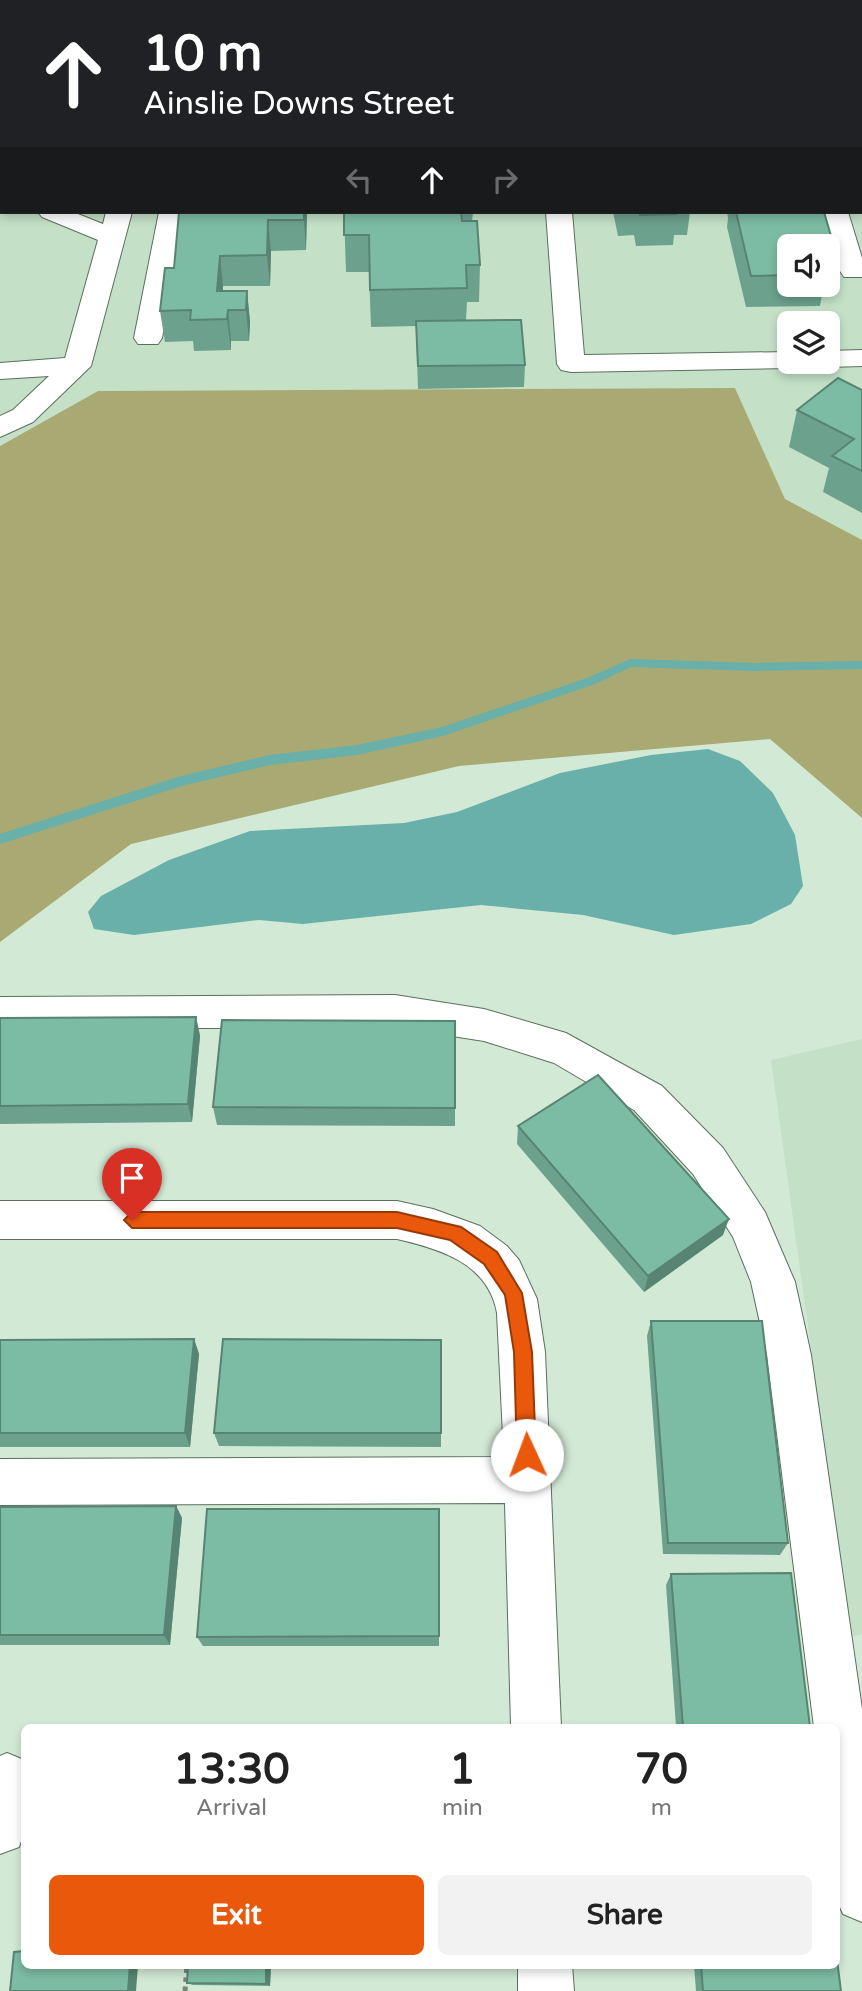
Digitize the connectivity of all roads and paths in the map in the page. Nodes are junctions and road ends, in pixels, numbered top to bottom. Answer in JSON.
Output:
{"nodes":[{"id":1,"x":62,"y":214,"type":"edge"},
{"id":2,"x":172,"y":214,"type":"edge"},
{"id":3,"x":559,"y":214,"type":"edge"},
{"id":4,"x":836,"y":214,"type":"edge"},
{"id":5,"x":116,"y":224,"type":"edge"},
{"id":6,"x":853,"y":271,"type":"dead end"},
{"id":7,"x":148,"y":338,"type":"dead end"},
{"id":8,"x":862,"y":358,"type":"edge"},
{"id":9,"x":777,"y":359,"type":"edge"},
{"id":10,"x":840,"y":359,"type":"edge"},
{"id":11,"x":77,"y":366,"type":"junction"},
{"id":12,"x":0,"y":371,"type":"edge"},
{"id":13,"x":0,"y":428,"type":"edge"},
{"id":14,"x":0,"y":1013,"type":"edge"},
{"id":15,"x":0,"y":1220,"type":"edge"},
{"id":16,"x":527,"y":1480,"type":"junction"},
{"id":17,"x":0,"y":1482,"type":"edge"},
{"id":18,"x":536,"y":1724,"type":"edge"},
{"id":19,"x":10,"y":1779,"type":"edge"},
{"id":20,"x":856,"y":1792,"type":"edge"},
{"id":21,"x":0,"y":1828,"type":"edge"},
{"id":22,"x":862,"y":1895,"type":"edge"},
{"id":23,"x":187,"y":1969,"type":"edge"},
{"id":24,"x":545,"y":1969,"type":"edge"},
{"id":25,"x":185,"y":1991,"type":"edge"},
{"id":26,"x":546,"y":1991,"type":"edge"}],
"edges":[{"from":1,"to":5,"type":"street"},
{"from":2,"to":7,"type":"street"},
{"from":3,"to":9,"type":"street"},
{"from":4,"to":6,"type":"street"},
{"from":5,"to":11,"type":"street"},
{"from":8,"to":10,"type":"street"},
{"from":11,"to":12,"type":"street"},
{"from":11,"to":13,"type":"street"},
{"from":14,"to":20,"type":"street"},
{"from":15,"to":16,"type":"street"},
{"from":16,"to":17,"type":"street"},
{"from":16,"to":18,"type":"street"},
{"from":19,"to":21,"type":"street"},
{"from":20,"to":22,"type":"street"},
{"from":23,"to":25,"type":"path"},
{"from":24,"to":26,"type":"street"}]}
